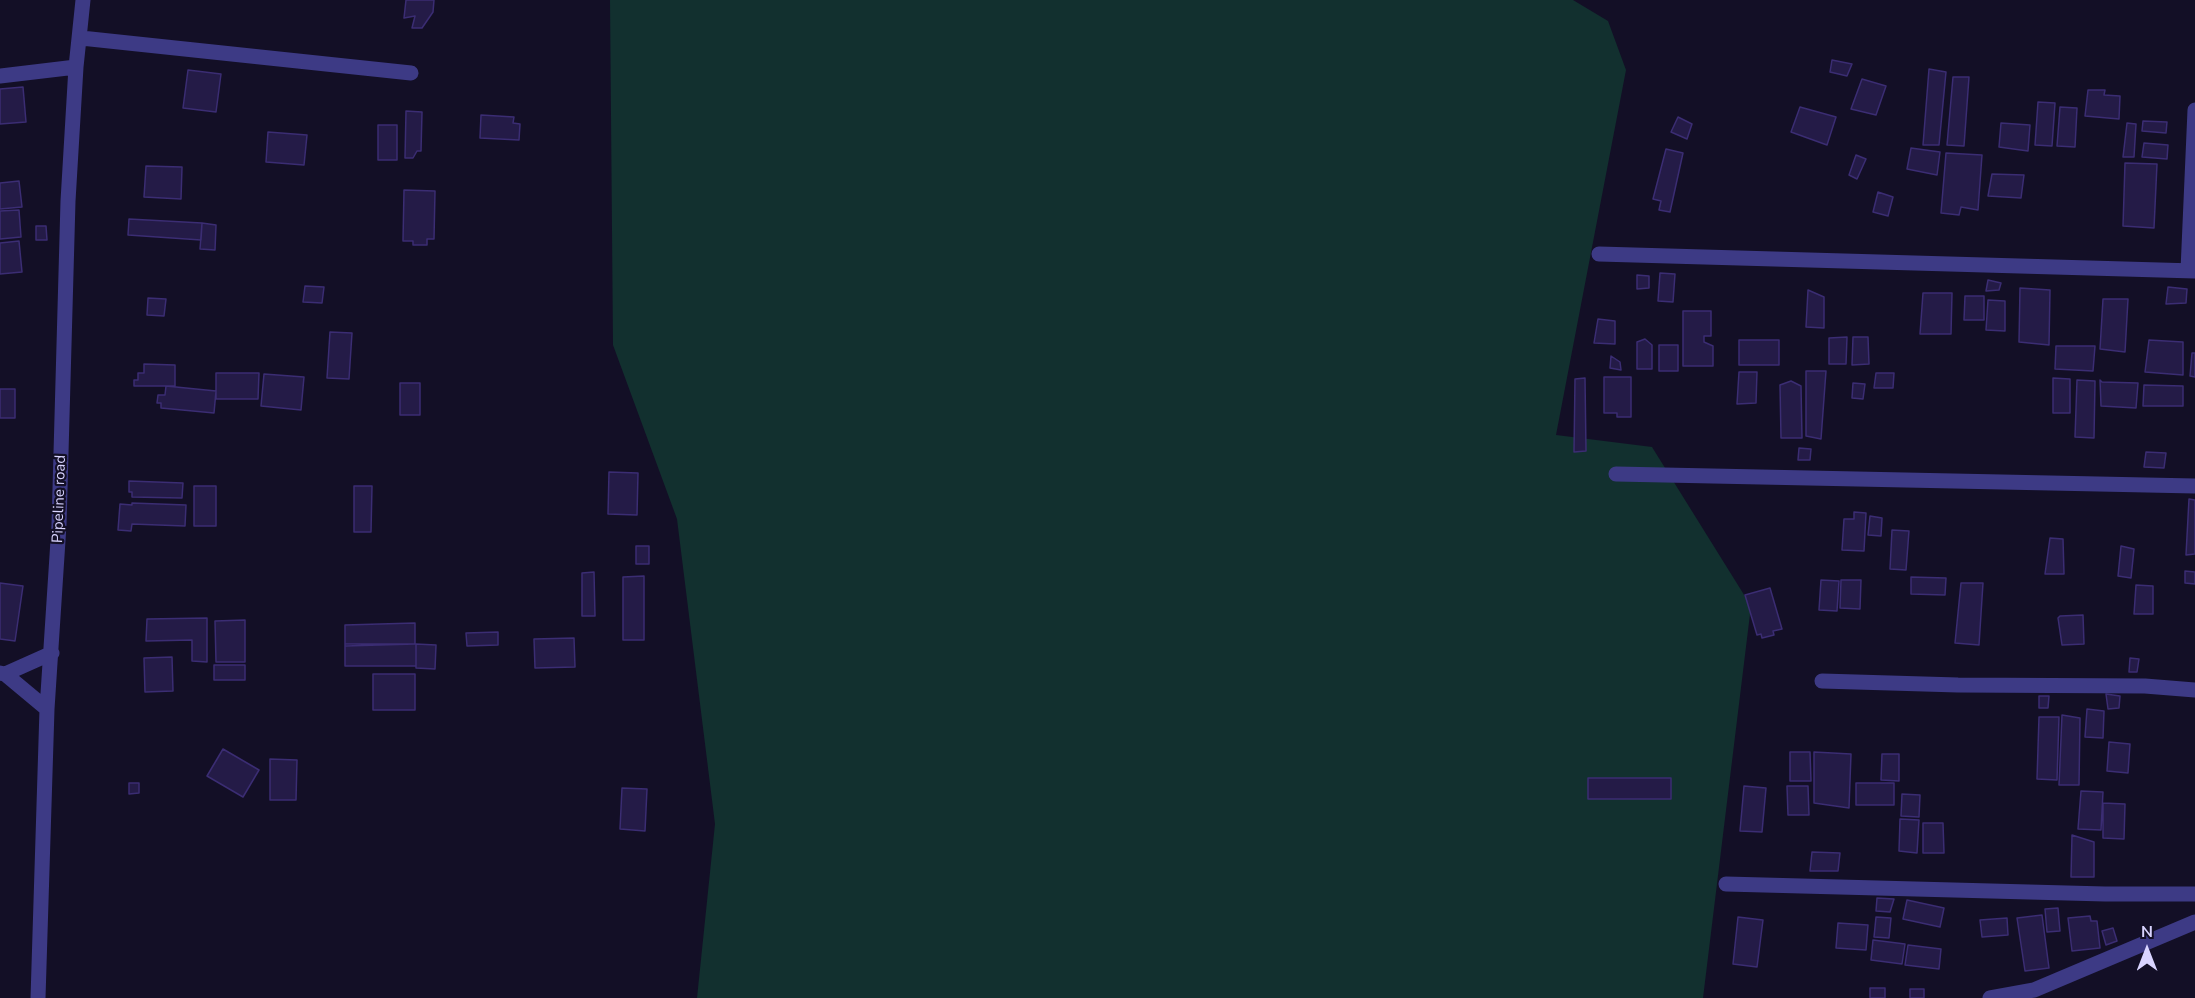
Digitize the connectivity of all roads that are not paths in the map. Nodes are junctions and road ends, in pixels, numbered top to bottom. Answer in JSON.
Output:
{"nodes":[{"id":1,"x":83,"y":0,"type":"edge"},
{"id":2,"x":81,"y":38,"type":"junction"},
{"id":3,"x":76,"y":67,"type":"junction"},
{"id":4,"x":411,"y":73,"type":"dead end"},
{"id":5,"x":0,"y":76,"type":"edge"},
{"id":6,"x":2195,"y":110,"type":"edge"},
{"id":7,"x":1599,"y":254,"type":"dead end"},
{"id":8,"x":2191,"y":270,"type":"edge"},
{"id":9,"x":1616,"y":474,"type":"dead end"},
{"id":10,"x":2195,"y":486,"type":"edge"},
{"id":11,"x":52,"y":653,"type":"junction"},
{"id":12,"x":2,"y":674,"type":"edge"},
{"id":13,"x":1822,"y":681,"type":"dead end"},
{"id":14,"x":2195,"y":690,"type":"edge"},
{"id":15,"x":48,"y":709,"type":"junction"},
{"id":16,"x":1726,"y":884,"type":"dead end"},
{"id":17,"x":2195,"y":894,"type":"edge"},
{"id":18,"x":2195,"y":922,"type":"edge"},
{"id":19,"x":2033,"y":994,"type":"edge"},
{"id":20,"x":38,"y":998,"type":"edge"},
{"id":21,"x":1990,"y":998,"type":"edge"}],
"edges":[{"from":1,"to":2,"type":"street","name":"Pipeline road"},
{"from":2,"to":3,"type":"street","name":"Pipeline road"},
{"from":2,"to":4,"type":"street"},
{"from":3,"to":5,"type":"street"},
{"from":3,"to":11,"type":"street","name":"Pipeline road"},
{"from":6,"to":8,"type":"street"},
{"from":7,"to":8,"type":"street"},
{"from":9,"to":10,"type":"street"},
{"from":11,"to":12,"type":"street"},
{"from":11,"to":15,"type":"street","name":"Pipeline road"},
{"from":12,"to":15,"type":"street"},
{"from":13,"to":14,"type":"street"},
{"from":15,"to":20,"type":"street","name":"Pipeline road"},
{"from":16,"to":17,"type":"street"},
{"from":18,"to":19,"type":"street"},
{"from":19,"to":21,"type":"street"}]}
